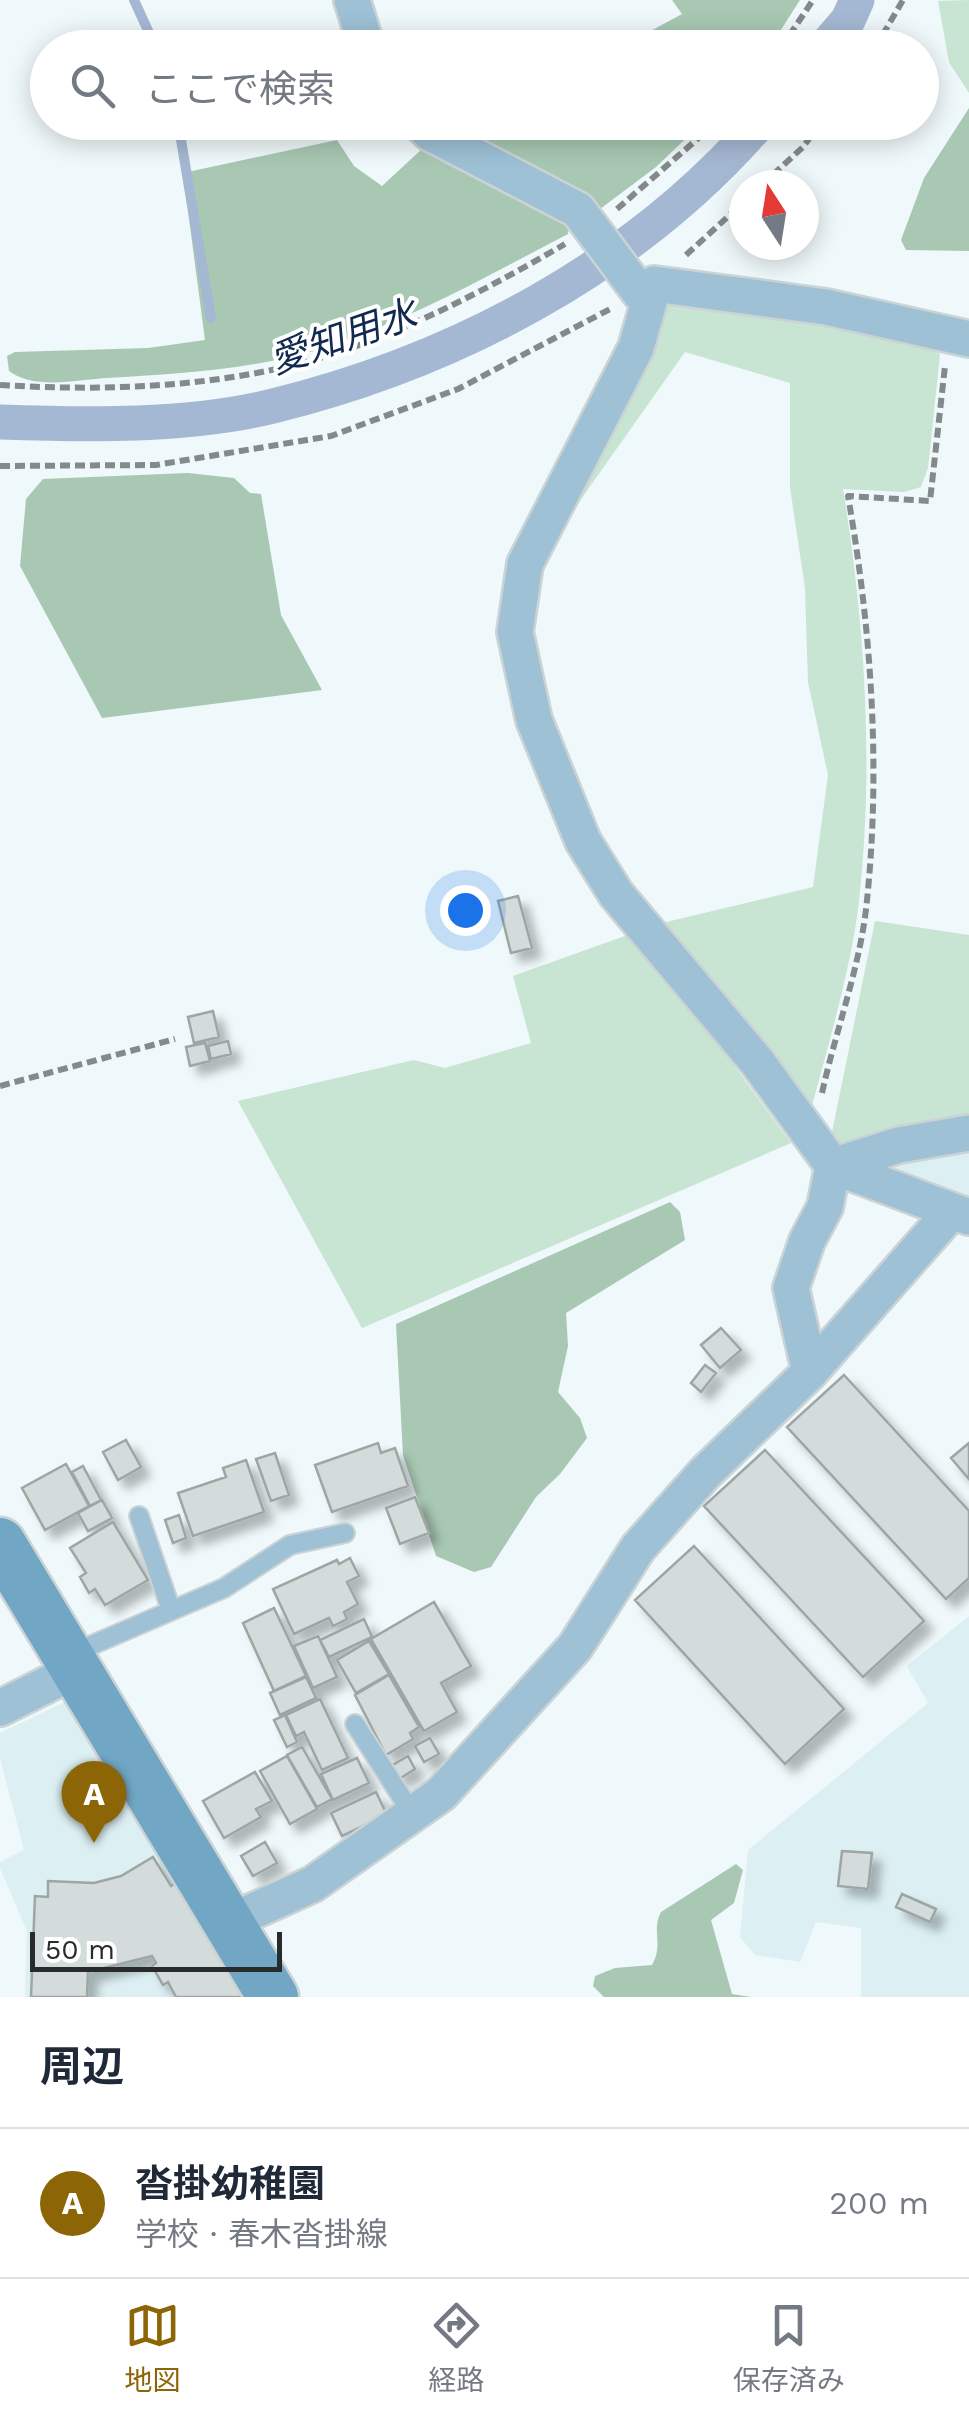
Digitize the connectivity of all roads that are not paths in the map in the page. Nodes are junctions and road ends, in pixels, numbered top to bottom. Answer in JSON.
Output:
{"nodes":[{"id":1,"x":352,"y":0,"type":"edge"},
{"id":2,"x":362,"y":30,"type":"edge"},
{"id":3,"x":443,"y":140,"type":"edge"},
{"id":4,"x":647,"y":288,"type":"junction"},
{"id":5,"x":959,"y":337,"type":"edge"},
{"id":6,"x":969,"y":1133,"type":"edge"},
{"id":7,"x":824,"y":1153,"type":"junction"},
{"id":8,"x":961,"y":1214,"type":"edge"},
{"id":9,"x":810,"y":1372,"type":"junction"},
{"id":10,"x":139,"y":1516,"type":"dead end"},
{"id":11,"x":346,"y":1533,"type":"dead end"},
{"id":12,"x":0,"y":1543,"type":"edge"},
{"id":13,"x":171,"y":1610,"type":"junction"},
{"id":14,"x":70,"y":1663,"type":"junction"},
{"id":15,"x":0,"y":1708,"type":"edge"},
{"id":16,"x":355,"y":1724,"type":"dead end"},
{"id":17,"x":413,"y":1815,"type":"junction"},
{"id":18,"x":227,"y":1923,"type":"junction"},
{"id":19,"x":273,"y":1997,"type":"edge"}],
"edges":[{"from":1,"to":2,"type":"street"},
{"from":3,"to":4,"type":"street"},
{"from":4,"to":5,"type":"street"},
{"from":4,"to":7,"type":"street"},
{"from":6,"to":7,"type":"street"},
{"from":7,"to":8,"type":"street"},
{"from":7,"to":9,"type":"street"},
{"from":8,"to":9,"type":"street"},
{"from":9,"to":17,"type":"street"},
{"from":10,"to":13,"type":"lane"},
{"from":11,"to":13,"type":"lane"},
{"from":12,"to":14,"type":"main road"},
{"from":13,"to":14,"type":"lane"},
{"from":14,"to":15,"type":"street"},
{"from":14,"to":18,"type":"main road"},
{"from":16,"to":17,"type":"lane"},
{"from":17,"to":18,"type":"street"},
{"from":18,"to":19,"type":"main road"}]}
